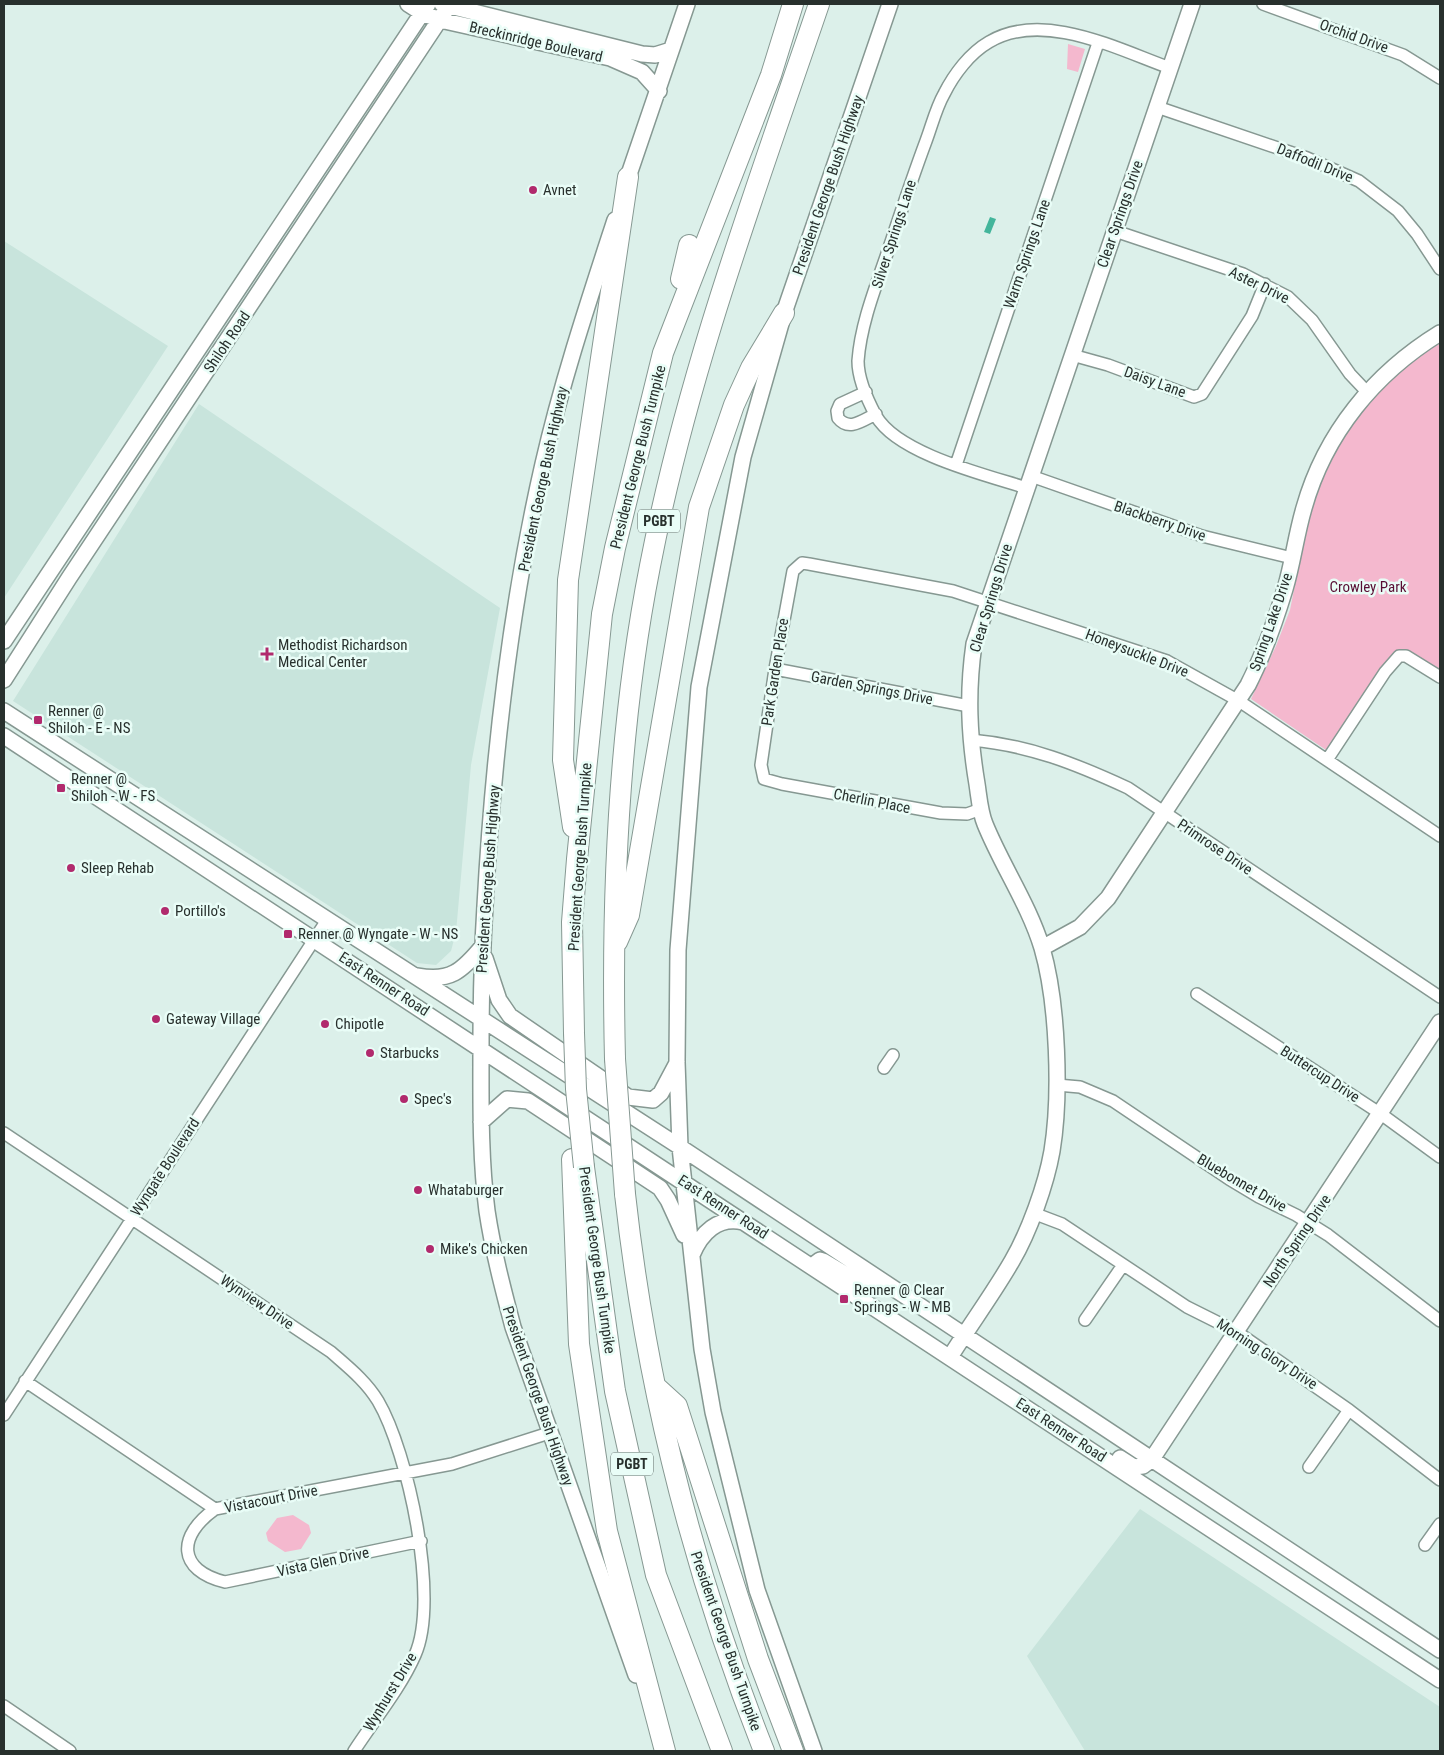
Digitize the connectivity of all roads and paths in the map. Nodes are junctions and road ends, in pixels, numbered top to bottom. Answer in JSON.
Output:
{"nodes":[{"id":1,"x":408,"y":4,"type":"edge"},
{"id":2,"x":687,"y":4,"type":"edge"},
{"id":3,"x":793,"y":4,"type":"edge"},
{"id":4,"x":819,"y":4,"type":"edge"},
{"id":5,"x":890,"y":4,"type":"edge"},
{"id":6,"x":1192,"y":4,"type":"edge"},
{"id":7,"x":1262,"y":4,"type":"edge"},
{"id":8,"x":447,"y":5,"type":"edge"},
{"id":9,"x":425,"y":8,"type":"edge"},
{"id":10,"x":440,"y":20,"type":"junction"},
{"id":11,"x":567,"y":42,"type":"junction"},
{"id":12,"x":1098,"y":43,"type":"junction"},
{"id":13,"x":671,"y":50,"type":"junction"},
{"id":14,"x":1170,"y":68,"type":"junction"},
{"id":15,"x":1440,"y":78,"type":"edge"},
{"id":16,"x":658,"y":91,"type":"junction"},
{"id":17,"x":1157,"y":107,"type":"junction"},
{"id":18,"x":628,"y":177,"type":"junction"},
{"id":19,"x":1115,"y":231,"type":"junction"},
{"id":20,"x":689,"y":244,"type":"dead end"},
{"id":21,"x":1440,"y":269,"type":"edge"},
{"id":22,"x":1265,"y":284,"type":"junction"},
{"id":23,"x":784,"y":313,"type":"junction"},
{"id":24,"x":1440,"y":332,"type":"edge"},
{"id":25,"x":663,"y":353,"type":"junction"},
{"id":26,"x":1072,"y":355,"type":"junction"},
{"id":27,"x":190,"y":361,"type":"junction"},
{"id":28,"x":204,"y":376,"type":"junction"},
{"id":29,"x":866,"y":392,"type":"junction"},
{"id":30,"x":1367,"y":392,"type":"junction"},
{"id":31,"x":876,"y":414,"type":"junction"},
{"id":32,"x":956,"y":465,"type":"junction"},
{"id":33,"x":1029,"y":482,"type":"junction"},
{"id":34,"x":1292,"y":558,"type":"junction"},
{"id":35,"x":796,"y":566,"type":"joint"},
{"id":36,"x":52,"y":567,"type":"junction"},
{"id":37,"x":69,"y":578,"type":"junction"},
{"id":38,"x":989,"y":601,"type":"junction"},
{"id":39,"x":4,"y":641,"type":"edge"},
{"id":40,"x":775,"y":669,"type":"junction"},
{"id":41,"x":1440,"y":677,"type":"edge"},
{"id":42,"x":4,"y":680,"type":"edge"},
{"id":43,"x":1239,"y":701,"type":"junction"},
{"id":44,"x":969,"y":706,"type":"junction"},
{"id":45,"x":4,"y":711,"type":"edge"},
{"id":46,"x":7,"y":739,"type":"edge"},
{"id":47,"x":971,"y":740,"type":"junction"},
{"id":48,"x":1328,"y":760,"type":"junction"},
{"id":49,"x":764,"y":778,"type":"joint"},
{"id":50,"x":135,"y":796,"type":"junction"},
{"id":51,"x":109,"y":805,"type":"junction"},
{"id":52,"x":981,"y":809,"type":"junction"},
{"id":53,"x":1164,"y":813,"type":"junction"},
{"id":54,"x":193,"y":834,"type":"junction"},
{"id":55,"x":1440,"y":836,"type":"edge"},
{"id":56,"x":162,"y":839,"type":"junction"},
{"id":57,"x":577,"y":859,"type":"junction"},
{"id":58,"x":327,"y":920,"type":"junction"},
{"id":59,"x":314,"y":939,"type":"junction"},
{"id":60,"x":482,"y":947,"type":"junction"},
{"id":61,"x":1042,"y":948,"type":"junction"},
{"id":62,"x":614,"y":951,"type":"junction"},
{"id":63,"x":415,"y":975,"type":"junction"},
{"id":64,"x":1197,"y":994,"type":"dead end"},
{"id":65,"x":1440,"y":997,"type":"edge"},
{"id":66,"x":480,"y":1018,"type":"junction"},
{"id":67,"x":1440,"y":1022,"type":"edge"},
{"id":68,"x":481,"y":1048,"type":"junction"},
{"id":69,"x":893,"y":1055,"type":"dead end"},
{"id":70,"x":677,"y":1062,"type":"junction"},
{"id":71,"x":884,"y":1068,"type":"dead end"},
{"id":72,"x":1057,"y":1085,"type":"junction"},
{"id":73,"x":1381,"y":1114,"type":"junction"},
{"id":74,"x":481,"y":1122,"type":"junction"},
{"id":75,"x":4,"y":1133,"type":"edge"},
{"id":76,"x":680,"y":1147,"type":"junction"},
{"id":77,"x":1440,"y":1157,"type":"edge"},
{"id":78,"x":578,"y":1163,"type":"junction"},
{"id":79,"x":684,"y":1181,"type":"junction"},
{"id":80,"x":1033,"y":1213,"type":"junction"},
{"id":81,"x":132,"y":1218,"type":"junction"},
{"id":82,"x":746,"y":1222,"type":"junction"},
{"id":83,"x":1309,"y":1224,"type":"junction"},
{"id":84,"x":692,"y":1255,"type":"junction"},
{"id":85,"x":1124,"y":1265,"type":"junction"},
{"id":86,"x":812,"y":1266,"type":"junction"},
{"id":87,"x":890,"y":1287,"type":"junction"},
{"id":88,"x":1084,"y":1320,"type":"dead end"},
{"id":89,"x":1440,"y":1321,"type":"edge"},
{"id":90,"x":1237,"y":1332,"type":"junction"},
{"id":91,"x":964,"y":1335,"type":"junction"},
{"id":92,"x":950,"y":1357,"type":"junction"},
{"id":93,"x":25,"y":1382,"type":"junction"},
{"id":94,"x":655,"y":1386,"type":"junction"},
{"id":95,"x":1350,"y":1410,"type":"junction"},
{"id":96,"x":4,"y":1414,"type":"edge"},
{"id":97,"x":549,"y":1433,"type":"junction"},
{"id":98,"x":1087,"y":1447,"type":"junction"},
{"id":99,"x":1152,"y":1459,"type":"junction"},
{"id":100,"x":1309,"y":1467,"type":"dead end"},
{"id":101,"x":404,"y":1474,"type":"junction"},
{"id":102,"x":1440,"y":1480,"type":"edge"},
{"id":103,"x":1154,"y":1491,"type":"junction"},
{"id":104,"x":215,"y":1509,"type":"junction"},
{"id":105,"x":1243,"y":1522,"type":"junction"},
{"id":106,"x":1440,"y":1524,"type":"edge"},
{"id":107,"x":420,"y":1542,"type":"junction"},
{"id":108,"x":1231,"y":1542,"type":"junction"},
{"id":109,"x":1425,"y":1545,"type":"dead end"},
{"id":110,"x":1440,"y":1650,"type":"edge"},
{"id":111,"x":1440,"y":1680,"type":"edge"},
{"id":112,"x":4,"y":1706,"type":"edge"},
{"id":113,"x":70,"y":1751,"type":"edge"},
{"id":114,"x":354,"y":1751,"type":"edge"},
{"id":115,"x":664,"y":1751,"type":"edge"},
{"id":116,"x":722,"y":1751,"type":"edge"},
{"id":117,"x":764,"y":1751,"type":"edge"},
{"id":118,"x":793,"y":1751,"type":"edge"},
{"id":119,"x":814,"y":1751,"type":"edge"}],
"edges":[{"from":1,"to":9,"type":"main road","name":"Breckinridge Boulevard"},
{"from":2,"to":13,"type":"main road","name":"President George Bush Highway"},
{"from":3,"to":25,"type":"highway","name":"President George Bush Turnpike","number":"PGBT"},
{"from":4,"to":62,"type":"highway","name":"President George Bush Turnpike","number":"PGBT"},
{"from":5,"to":23,"type":"main road","name":"President George Bush Highway"},
{"from":6,"to":14,"type":"main road","name":"Clear Springs Drive"},
{"from":7,"to":15,"type":"street","name":"Orchid Drive"},
{"from":8,"to":10,"type":"main road","name":"Shiloh Road"},
{"from":8,"to":11,"type":"main road","name":"Breckinridge Boulevard"},
{"from":9,"to":10,"type":"main road","name":"Breckinridge Boulevard"},
{"from":9,"to":27,"type":"main road","name":"Shiloh Road"},
{"from":10,"to":11,"type":"main road","name":"Breckinridge Boulevard"},
{"from":10,"to":28,"type":"main road","name":"Shiloh Road"},
{"from":11,"to":13,"type":"main road","name":"Breckinridge Boulevard"},
{"from":11,"to":16,"type":"main road","name":"Breckinridge Boulevard"},
{"from":12,"to":14,"type":"street","name":"Silver Springs Lane"},
{"from":12,"to":29,"type":"street","name":"Silver Springs Lane"},
{"from":12,"to":32,"type":"street","name":"Warm Springs Lane"},
{"from":13,"to":16,"type":"main road","name":"President George Bush Highway"},
{"from":14,"to":17,"type":"main road","name":"Clear Springs Drive"},
{"from":16,"to":18,"type":"main road","name":"President George Bush Highway"},
{"from":17,"to":19,"type":"main road","name":"Clear Springs Drive"},
{"from":17,"to":21,"type":"street","name":"Daffodil Drive"},
{"from":18,"to":57,"type":"highway"},
{"from":18,"to":60,"type":"main road","name":"President George Bush Highway"},
{"from":19,"to":22,"type":"street","name":"Aster Drive"},
{"from":19,"to":26,"type":"main road","name":"Clear Springs Drive"},
{"from":20,"to":25,"type":"highway"},
{"from":22,"to":26,"type":"street","name":"Daisy Lane"},
{"from":22,"to":30,"type":"street","name":"Aster Drive"},
{"from":23,"to":62,"type":"highway"},
{"from":23,"to":70,"type":"main road","name":"President George Bush Highway"},
{"from":24,"to":30,"type":"main road","name":"Spring Lake Drive"},
{"from":25,"to":57,"type":"highway","name":"President George Bush Turnpike","number":"PGBT"},
{"from":26,"to":33,"type":"main road","name":"Clear Springs Drive"},
{"from":27,"to":28,"type":"main road"},
{"from":27,"to":36,"type":"main road","name":"Shiloh Road"},
{"from":28,"to":37,"type":"main road","name":"Shiloh Road"},
{"from":29,"to":31,"type":"street","name":"Silver Springs Lane"},
{"from":29,"to":31,"type":"street"},
{"from":30,"to":34,"type":"main road","name":"Spring Lake Drive"},
{"from":31,"to":32,"type":"street","name":"Silver Springs Lane"},
{"from":32,"to":33,"type":"street","name":"Silver Springs Lane"},
{"from":33,"to":34,"type":"street","name":"Blackberry Drive"},
{"from":33,"to":38,"type":"main road","name":"Clear Springs Drive"},
{"from":34,"to":43,"type":"main road","name":"Spring Lake Drive"},
{"from":35,"to":38,"type":"street","name":"Honeysuckle Drive"},
{"from":35,"to":40,"type":"street","name":"Park Garden Place"},
{"from":36,"to":37,"type":"main road"},
{"from":36,"to":39,"type":"main road","name":"Shiloh Road"},
{"from":37,"to":42,"type":"main road","name":"Shiloh Road"},
{"from":38,"to":43,"type":"street","name":"Honeysuckle Drive"},
{"from":38,"to":44,"type":"main road","name":"Clear Springs Drive"},
{"from":40,"to":44,"type":"street","name":"Garden Springs Drive"},
{"from":40,"to":49,"type":"street","name":"Park Garden Place"},
{"from":41,"to":48,"type":"street"},
{"from":43,"to":48,"type":"street","name":"Honeysuckle Drive"},
{"from":43,"to":53,"type":"main road","name":"Spring Lake Drive"},
{"from":44,"to":47,"type":"main road","name":"Clear Springs Drive"},
{"from":45,"to":50,"type":"main road","name":"East Renner Road"},
{"from":46,"to":51,"type":"main road","name":"East Renner Road"},
{"from":47,"to":52,"type":"main road","name":"Clear Springs Drive"},
{"from":47,"to":53,"type":"street","name":"Primrose Drive"},
{"from":48,"to":55,"type":"street","name":"Honeysuckle Drive"},
{"from":49,"to":52,"type":"street","name":"Cherlin Place"},
{"from":50,"to":51,"type":"main road"},
{"from":50,"to":54,"type":"main road","name":"East Renner Road"},
{"from":51,"to":56,"type":"main road","name":"East Renner Road"},
{"from":52,"to":61,"type":"main road","name":"Clear Springs Drive"},
{"from":53,"to":61,"type":"main road","name":"Spring Lake Drive"},
{"from":53,"to":65,"type":"street","name":"Primrose Drive"},
{"from":54,"to":56,"type":"main road"},
{"from":54,"to":58,"type":"main road","name":"East Renner Road"},
{"from":56,"to":59,"type":"main road","name":"East Renner Road"},
{"from":57,"to":78,"type":"highway","name":"President George Bush Turnpike","number":"PGBT","bridge":true},
{"from":58,"to":59,"type":"street","name":"Wyngate Boulevard"},
{"from":58,"to":63,"type":"main road","name":"East Renner Road"},
{"from":59,"to":68,"type":"main road","name":"East Renner Road"},
{"from":59,"to":81,"type":"street","name":"Wyngate Boulevard"},
{"from":60,"to":63,"type":"main road"},
{"from":60,"to":66,"type":"main road","name":"President George Bush Highway"},
{"from":60,"to":70,"type":"main road"},
{"from":61,"to":72,"type":"main road","name":"Clear Springs Drive"},
{"from":62,"to":94,"type":"highway","name":"President George Bush Turnpike","number":"PGBT","bridge":true},
{"from":63,"to":66,"type":"main road","name":"East Renner Road"},
{"from":64,"to":73,"type":"street","name":"Buttercup Drive"},
{"from":66,"to":68,"type":"main road","name":"President George Bush Highway"},
{"from":66,"to":76,"type":"main road","name":"East Renner Road"},
{"from":67,"to":73,"type":"main road","name":"North Spring Drive"},
{"from":68,"to":74,"type":"main road","name":"President George Bush Highway"},
{"from":68,"to":79,"type":"main road","name":"East Renner Road"},
{"from":69,"to":71,"type":"street"},
{"from":70,"to":76,"type":"main road","name":"President George Bush Highway"},
{"from":72,"to":80,"type":"main road","name":"Clear Springs Drive"},
{"from":72,"to":83,"type":"street","name":"Bluebonnet Drive"},
{"from":73,"to":77,"type":"street","name":"Buttercup Drive"},
{"from":73,"to":83,"type":"main road","name":"North Spring Drive"},
{"from":74,"to":84,"type":"main road"},
{"from":74,"to":97,"type":"main road","name":"President George Bush Highway"},
{"from":75,"to":81,"type":"street","name":"Wynview Drive"},
{"from":76,"to":79,"type":"main road","name":"President George Bush Highway"},
{"from":76,"to":87,"type":"main road","name":"East Renner Road"},
{"from":78,"to":115,"type":"highway"},
{"from":78,"to":116,"type":"highway","name":"President George Bush Turnpike","number":"PGBT"},
{"from":79,"to":82,"type":"main road","name":"East Renner Road"},
{"from":79,"to":84,"type":"main road","name":"President George Bush Highway"},
{"from":80,"to":85,"type":"street","name":"Morning Glory Drive"},
{"from":80,"to":91,"type":"main road","name":"Clear Springs Drive"},
{"from":81,"to":93,"type":"street","name":"Wyngate Boulevard"},
{"from":81,"to":101,"type":"street","name":"Wynview Drive"},
{"from":82,"to":84,"type":"main road"},
{"from":82,"to":86,"type":"main road","name":"East Renner Road"},
{"from":83,"to":89,"type":"street","name":"Bluebonnet Drive"},
{"from":83,"to":90,"type":"main road","name":"North Spring Drive"},
{"from":84,"to":119,"type":"main road","name":"President George Bush Highway"},
{"from":85,"to":88,"type":"street"},
{"from":85,"to":90,"type":"street","name":"Morning Glory Drive"},
{"from":86,"to":87,"type":"main road"},
{"from":86,"to":92,"type":"main road","name":"East Renner Road"},
{"from":87,"to":91,"type":"main road","name":"East Renner Road"},
{"from":90,"to":95,"type":"street","name":"Morning Glory Drive"},
{"from":90,"to":99,"type":"main road","name":"North Spring Drive"},
{"from":91,"to":92,"type":"main road","name":"Clear Springs Drive"},
{"from":91,"to":99,"type":"main road","name":"East Renner Road"},
{"from":92,"to":98,"type":"main road","name":"East Renner Road"},
{"from":93,"to":96,"type":"street","name":"Wyngate Boulevard"},
{"from":93,"to":104,"type":"street","name":"Vistacourt Drive"},
{"from":94,"to":117,"type":"highway","name":"President George Bush Turnpike","number":"PGBT"},
{"from":94,"to":118,"type":"highway"},
{"from":95,"to":100,"type":"street"},
{"from":95,"to":102,"type":"street","name":"Morning Glory Drive"},
{"from":97,"to":101,"type":"street","name":"Vistacourt Drive"},
{"from":97,"to":115,"type":"main road","name":"President George Bush Highway"},
{"from":98,"to":99,"type":"main road"},
{"from":98,"to":103,"type":"main road","name":"East Renner Road"},
{"from":99,"to":103,"type":"main road"},
{"from":99,"to":105,"type":"main road","name":"East Renner Road"},
{"from":101,"to":104,"type":"street","name":"Vistacourt Drive"},
{"from":101,"to":107,"type":"street","name":"Wynview Drive"},
{"from":103,"to":108,"type":"main road","name":"East Renner Road"},
{"from":104,"to":107,"type":"street","name":"Vista Glen Drive"},
{"from":105,"to":108,"type":"main road"},
{"from":105,"to":110,"type":"main road","name":"East Renner Road"},
{"from":106,"to":109,"type":"street"},
{"from":107,"to":114,"type":"street","name":"Wynhurst Drive"},
{"from":108,"to":111,"type":"main road","name":"East Renner Road"},
{"from":112,"to":113,"type":"street"}]}
